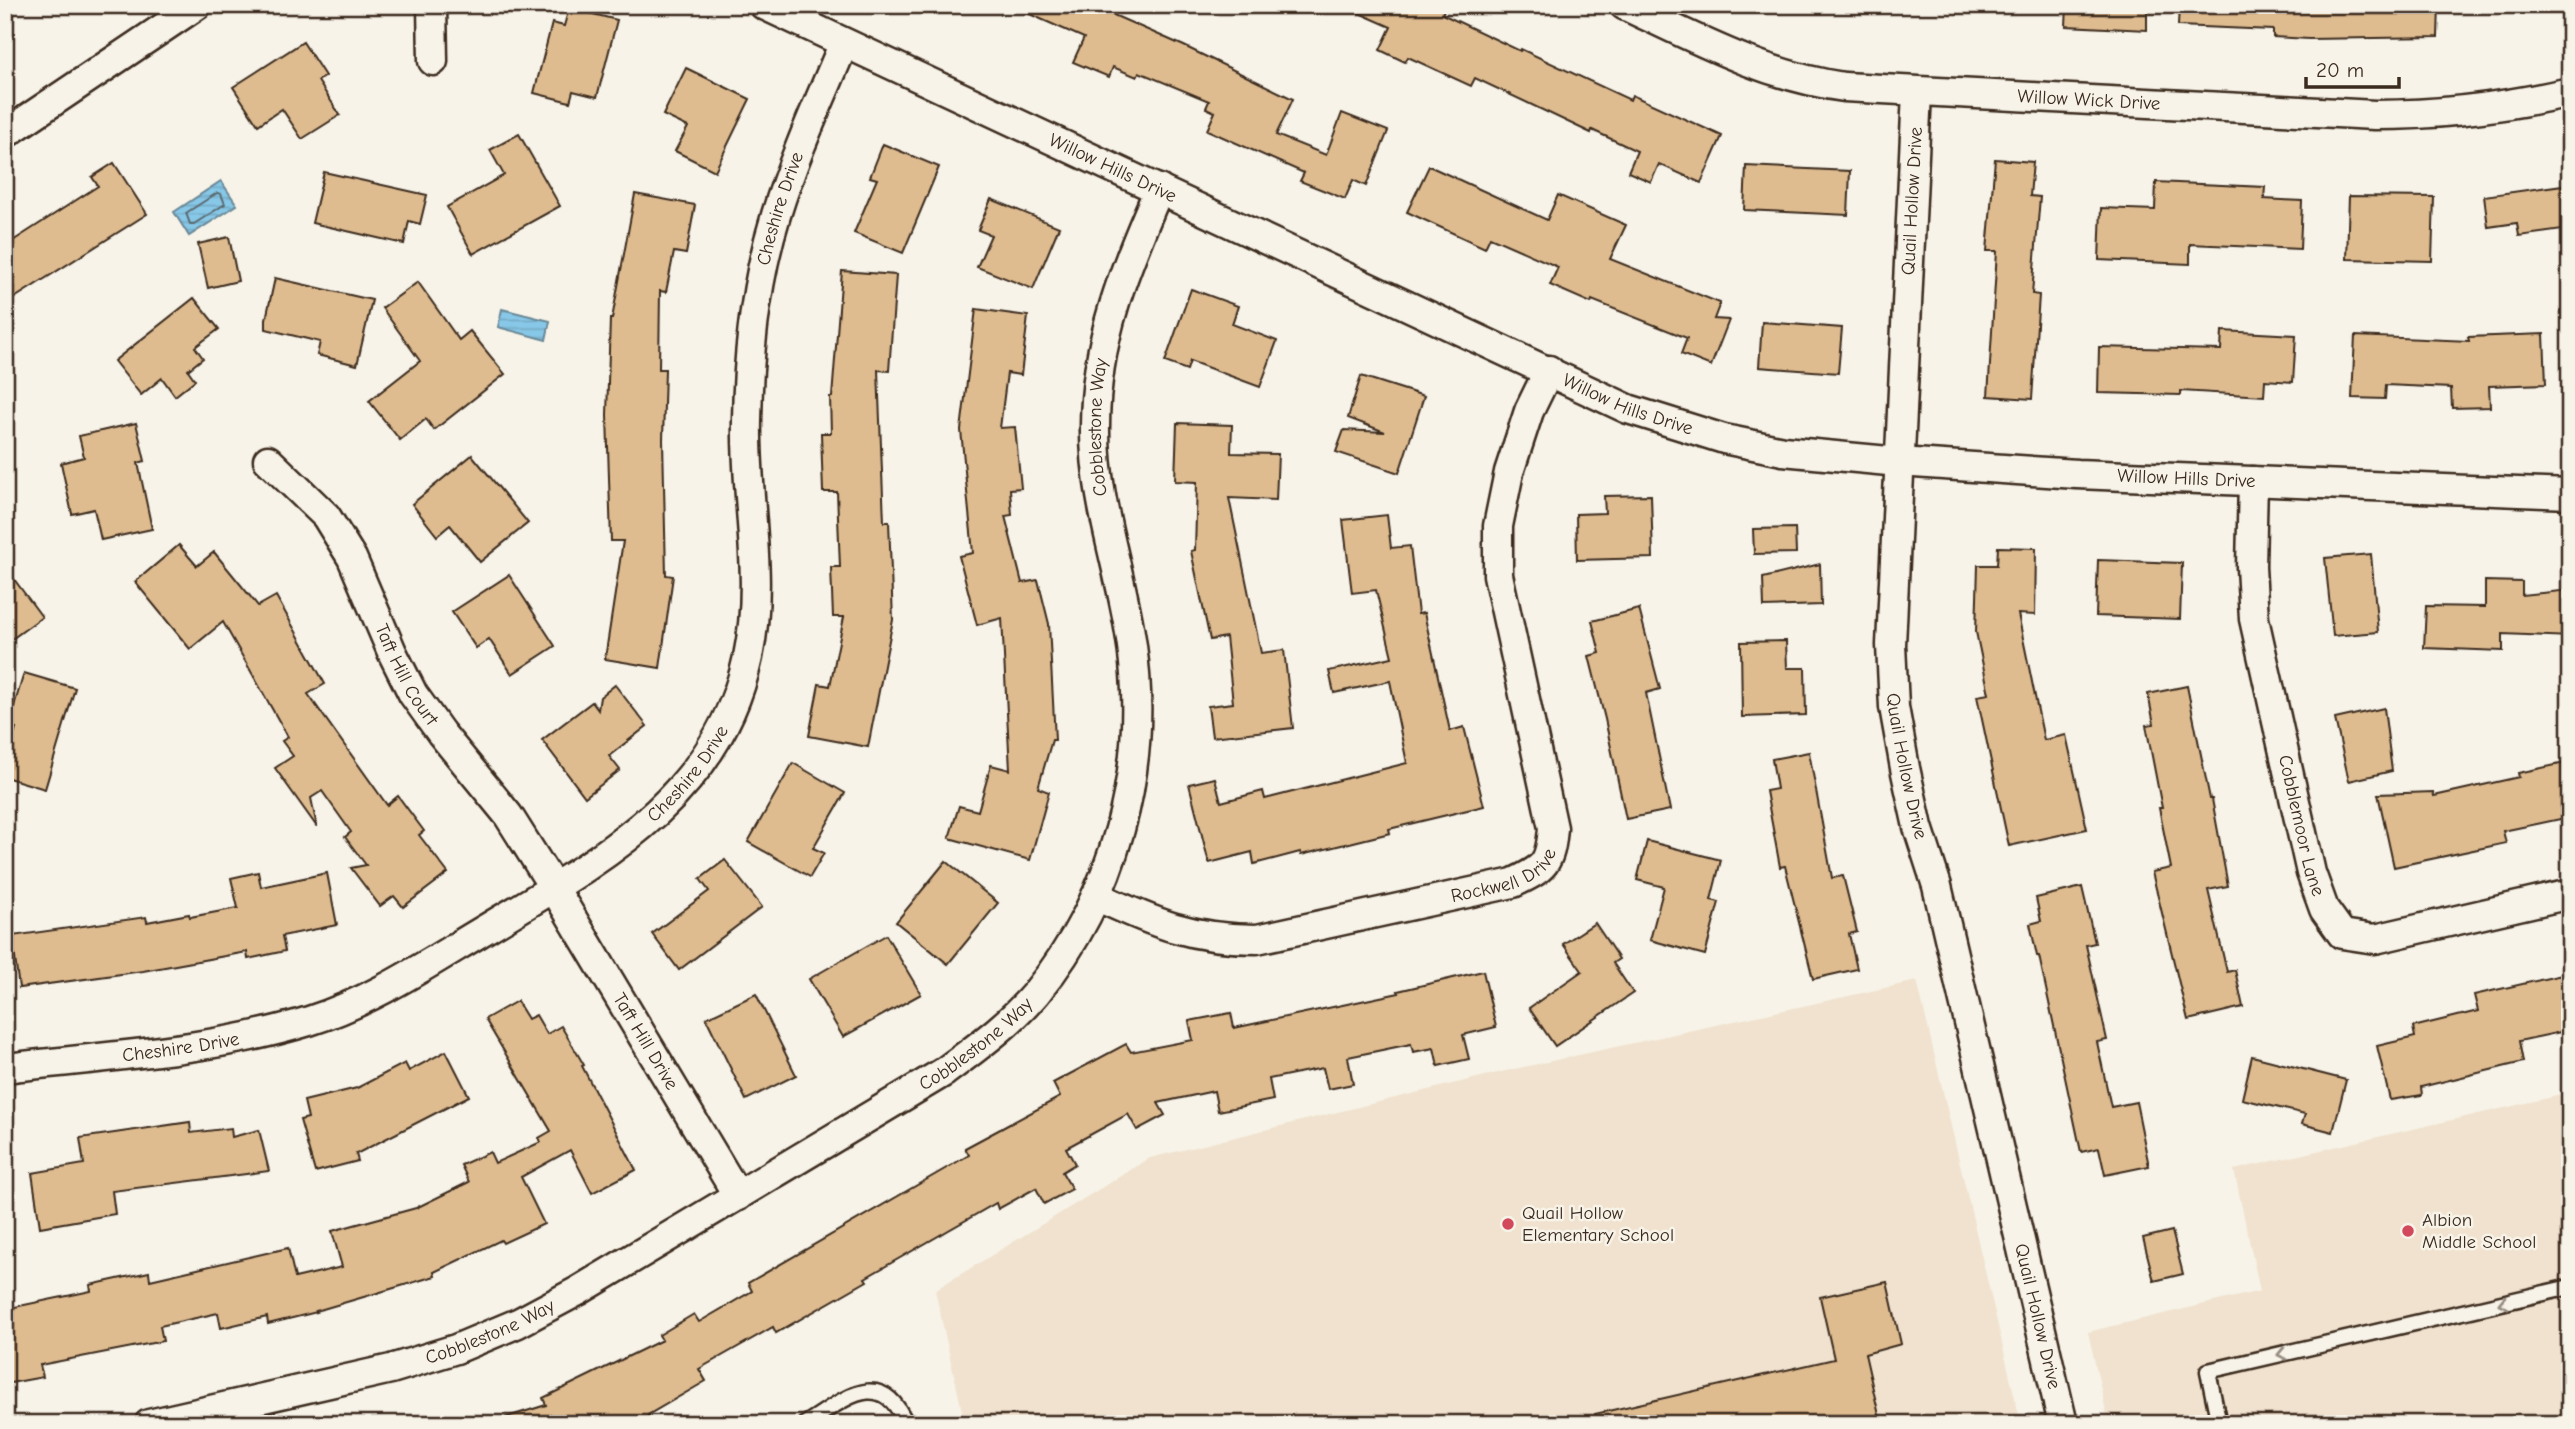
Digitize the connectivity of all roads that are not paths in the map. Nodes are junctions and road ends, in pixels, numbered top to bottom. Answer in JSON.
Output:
{"nodes":[{"id":1,"x":197,"y":5,"type":"edge"},
{"id":2,"x":432,"y":5,"type":"edge"},
{"id":3,"x":764,"y":5,"type":"edge"},
{"id":4,"x":1624,"y":5,"type":"edge"},
{"id":5,"x":844,"y":43,"type":"junction"},
{"id":6,"x":433,"y":61,"type":"dead end"},
{"id":7,"x":1917,"y":92,"type":"junction"},
{"id":8,"x":2570,"y":92,"type":"edge"},
{"id":9,"x":5,"y":134,"type":"edge"},
{"id":10,"x":1159,"y":189,"type":"junction"},
{"id":11,"x":1549,"y":370,"type":"junction"},
{"id":12,"x":268,"y":460,"type":"dead end"},
{"id":13,"x":1899,"y":462,"type":"junction"},
{"id":14,"x":2253,"y":481,"type":"junction"},
{"id":15,"x":2570,"y":494,"type":"edge"},
{"id":16,"x":554,"y":887,"type":"junction"},
{"id":17,"x":2570,"y":894,"type":"edge"},
{"id":18,"x":1096,"y":896,"type":"junction"},
{"id":19,"x":5,"y":1068,"type":"edge"},
{"id":20,"x":738,"y":1196,"type":"junction"},
{"id":21,"x":2570,"y":1287,"type":"edge"},
{"id":22,"x":247,"y":1413,"type":"edge"},
{"id":23,"x":149,"y":1424,"type":"edge"},
{"id":24,"x":805,"y":1424,"type":"edge"},
{"id":25,"x":906,"y":1424,"type":"edge"},
{"id":26,"x":2063,"y":1424,"type":"edge"},
{"id":27,"x":2219,"y":1424,"type":"edge"}],
"edges":[{"from":1,"to":9,"type":"street"},
{"from":2,"to":6,"type":"street"},
{"from":3,"to":5,"type":"street","name":"Willow Hills Drive"},
{"from":4,"to":7,"type":"street","name":"Willow Wick Drive"},
{"from":5,"to":10,"type":"street","name":"Willow Hills Drive"},
{"from":5,"to":16,"type":"street","name":"Cheshire Drive"},
{"from":7,"to":8,"type":"street","name":"Willow Wick Drive"},
{"from":7,"to":13,"type":"street","name":"Quail Hollow Drive"},
{"from":10,"to":11,"type":"street","name":"Willow Hills Drive"},
{"from":10,"to":18,"type":"street","name":"Cobblestone Way"},
{"from":11,"to":13,"type":"street","name":"Willow Hills Drive"},
{"from":11,"to":18,"type":"street","name":"Rockwell Drive"},
{"from":12,"to":16,"type":"street","name":"Taft Hill Court"},
{"from":13,"to":14,"type":"street","name":"Willow Hills Drive"},
{"from":13,"to":26,"type":"street","name":"Quail Hollow Drive"},
{"from":14,"to":15,"type":"street","name":"Willow Hills Drive"},
{"from":14,"to":17,"type":"street","name":"Cobblemoor Lane"},
{"from":16,"to":19,"type":"street","name":"Cheshire Drive"},
{"from":16,"to":20,"type":"street","name":"Taft Hill Drive"},
{"from":18,"to":20,"type":"street","name":"Cobblestone Way"},
{"from":20,"to":22,"type":"street","name":"Cobblestone Way"},
{"from":21,"to":27,"type":"lane","one_way":true},
{"from":22,"to":23,"type":"street","name":"Cobblestone Way"},
{"from":24,"to":25,"type":"lane"}]}
